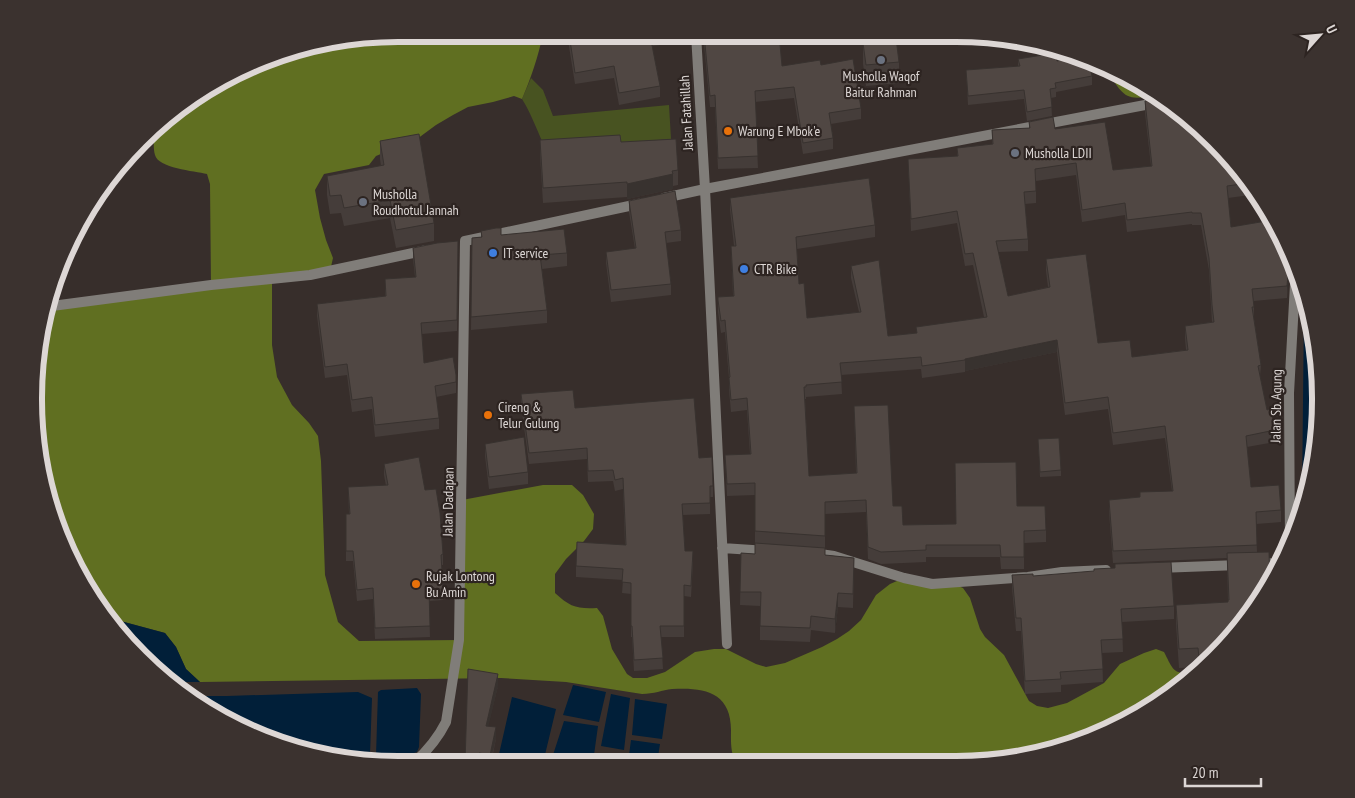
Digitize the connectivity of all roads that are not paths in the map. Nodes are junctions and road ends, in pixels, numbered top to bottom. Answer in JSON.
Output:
{"nodes":[{"id":1,"x":696,"y":42,"type":"edge"},
{"id":2,"x":1154,"y":103,"type":"edge"},
{"id":3,"x":705,"y":190,"type":"junction"},
{"id":4,"x":436,"y":248,"type":"edge"},
{"id":5,"x":1295,"y":287,"type":"edge"},
{"id":6,"x":55,"y":306,"type":"edge"},
{"id":7,"x":1290,"y":524,"type":"edge"},
{"id":8,"x":722,"y":548,"type":"junction"},
{"id":9,"x":779,"y":552,"type":"edge"},
{"id":10,"x":808,"y":553,"type":"edge"},
{"id":11,"x":1272,"y":564,"type":"edge"},
{"id":12,"x":1151,"y":568,"type":"edge"},
{"id":13,"x":1112,"y":570,"type":"edge"},
{"id":14,"x":727,"y":644,"type":"dead end"},
{"id":15,"x":422,"y":756,"type":"edge"}],
"edges":[{"from":1,"to":3,"type":"street","name":"Jalan Fatahillah"},
{"from":2,"to":3,"type":"street","name":"Jalan Dadapan"},
{"from":3,"to":8,"type":"street","name":"Jalan Fatahillah"},
{"from":3,"to":15,"type":"street","name":"Jalan Dadapan"},
{"from":4,"to":6,"type":"street"},
{"from":5,"to":7,"type":"street","name":"Jalan Sb. Agung"},
{"from":8,"to":9,"type":"street"},
{"from":8,"to":14,"type":"street","name":"Jalan Fatahillah"},
{"from":10,"to":13,"type":"street"},
{"from":11,"to":12,"type":"street"}]}
